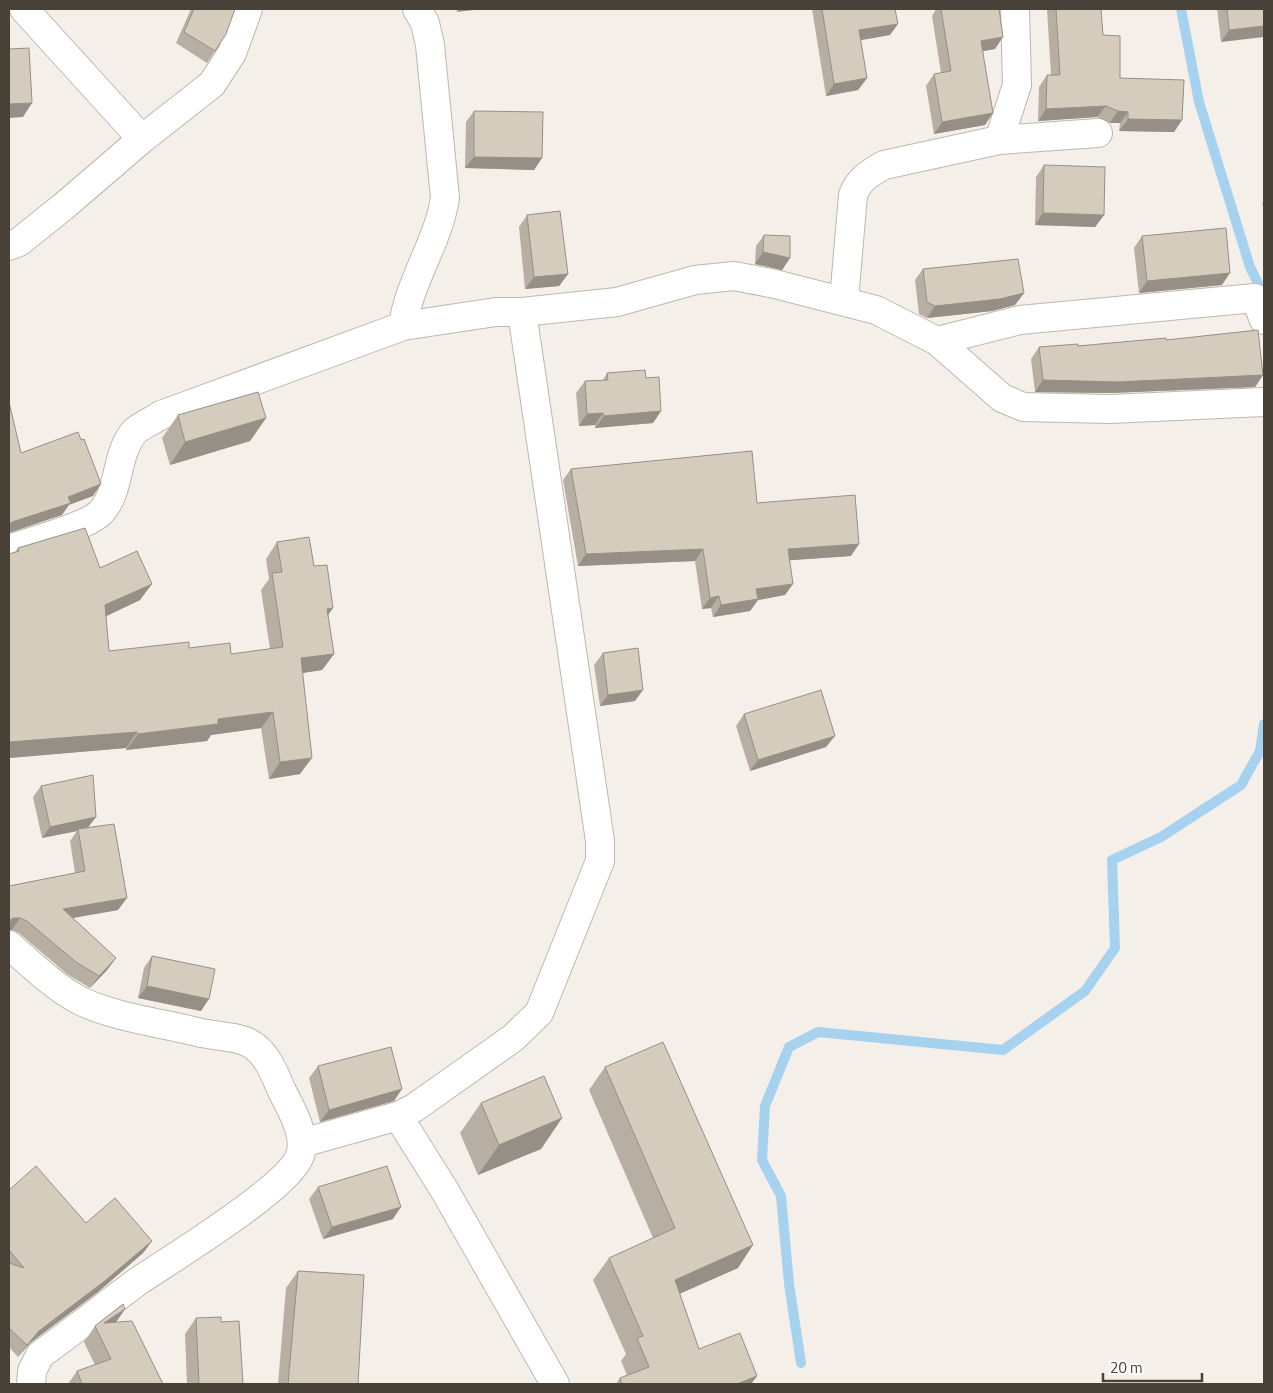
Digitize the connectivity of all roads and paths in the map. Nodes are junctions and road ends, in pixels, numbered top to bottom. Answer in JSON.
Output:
{"nodes":[{"id":1,"x":24,"y":9,"type":"edge"},
{"id":2,"x":248,"y":9,"type":"edge"},
{"id":3,"x":417,"y":9,"type":"edge"},
{"id":4,"x":1015,"y":9,"type":"edge"},
{"id":5,"x":1098,"y":133,"type":"dead end"},
{"id":6,"x":142,"y":139,"type":"junction"},
{"id":7,"x":1000,"y":140,"type":"junction"},
{"id":8,"x":9,"y":246,"type":"edge"},
{"id":9,"x":844,"y":300,"type":"junction"},
{"id":10,"x":522,"y":312,"type":"junction"},
{"id":11,"x":1264,"y":320,"type":"edge"},
{"id":12,"x":402,"y":326,"type":"junction"},
{"id":13,"x":937,"y":341,"type":"junction"},
{"id":14,"x":1264,"y":402,"type":"edge"},
{"id":15,"x":9,"y":550,"type":"edge"},
{"id":16,"x":9,"y":945,"type":"edge"},
{"id":17,"x":398,"y":1116,"type":"junction"},
{"id":18,"x":302,"y":1143,"type":"junction"},
{"id":19,"x":31,"y":1384,"type":"edge"},
{"id":20,"x":554,"y":1384,"type":"edge"}],
"edges":[{"from":1,"to":6,"type":"street"},
{"from":2,"to":6,"type":"street"},
{"from":3,"to":12,"type":"street"},
{"from":4,"to":7,"type":"street"},
{"from":5,"to":7,"type":"street"},
{"from":6,"to":8,"type":"street"},
{"from":7,"to":9,"type":"street"},
{"from":9,"to":10,"type":"street"},
{"from":9,"to":13,"type":"street"},
{"from":10,"to":12,"type":"street"},
{"from":10,"to":17,"type":"street"},
{"from":11,"to":13,"type":"street"},
{"from":12,"to":15,"type":"street"},
{"from":13,"to":14,"type":"street"},
{"from":16,"to":18,"type":"street"},
{"from":17,"to":18,"type":"street"},
{"from":17,"to":20,"type":"street"},
{"from":18,"to":19,"type":"street"}]}
